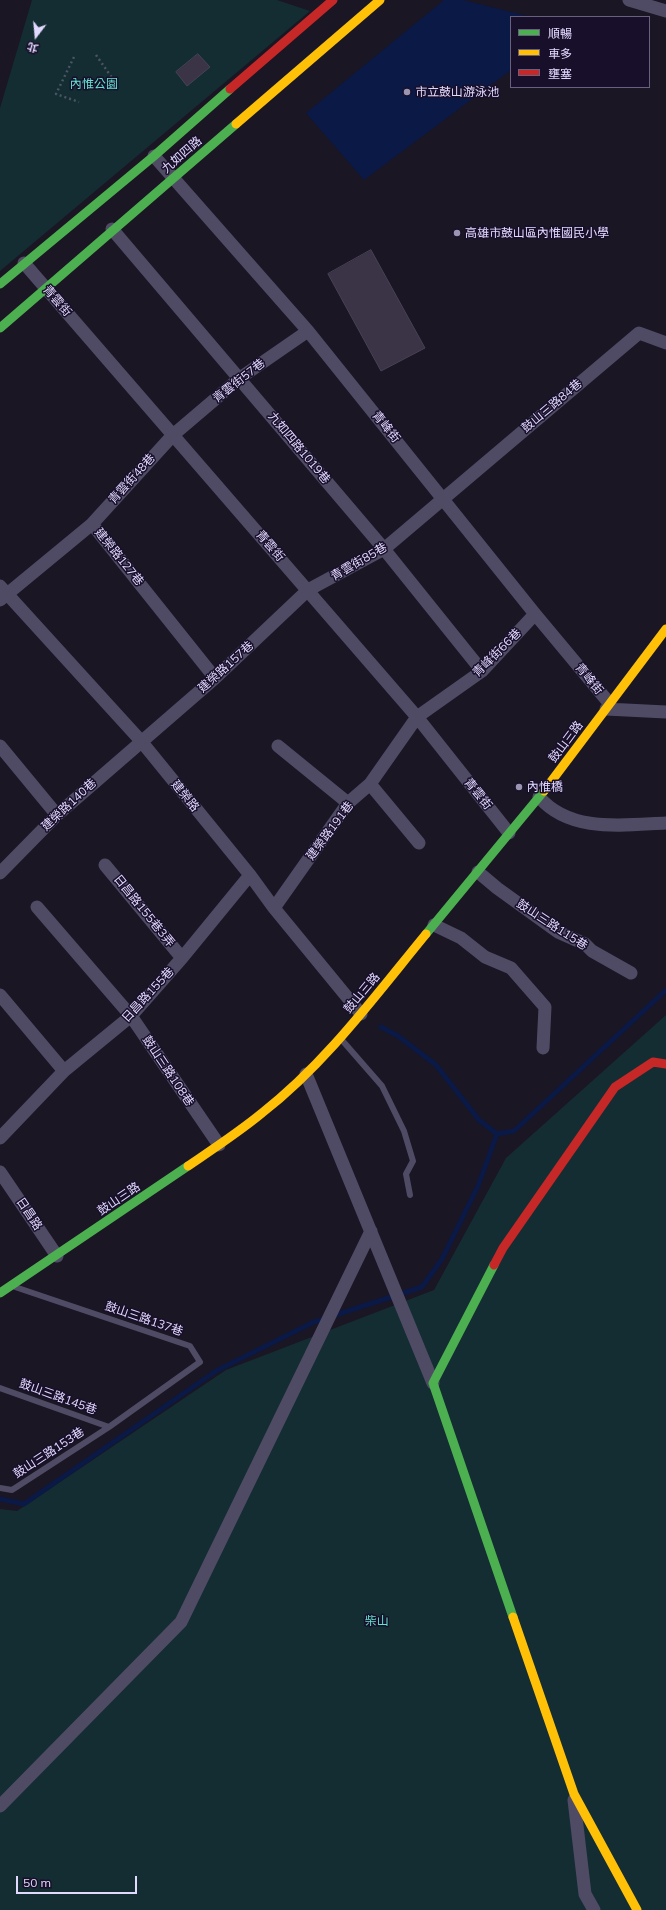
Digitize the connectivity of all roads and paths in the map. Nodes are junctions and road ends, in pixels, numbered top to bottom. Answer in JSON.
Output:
{"nodes":[{"id":1,"x":333,"y":0,"type":"edge"},
{"id":2,"x":380,"y":0,"type":"edge"},
{"id":3,"x":629,"y":0,"type":"edge"},
{"id":4,"x":666,"y":11,"type":"edge"},
{"id":5,"x":96,"y":55,"type":"dead end"},
{"id":6,"x":74,"y":57,"type":"dead end"},
{"id":7,"x":112,"y":88,"type":"dead end"},
{"id":8,"x":79,"y":102,"type":"dead end"},
{"id":9,"x":154,"y":156,"type":"junction"},
{"id":10,"x":174,"y":179,"type":"junction"},
{"id":11,"x":112,"y":229,"type":"junction"},
{"id":12,"x":24,"y":263,"type":"junction"},
{"id":13,"x":0,"y":284,"type":"edge"},
{"id":14,"x":45,"y":288,"type":"junction"},
{"id":15,"x":0,"y":328,"type":"edge"},
{"id":16,"x":308,"y":331,"type":"junction"},
{"id":17,"x":666,"y":343,"type":"edge"},
{"id":18,"x":240,"y":378,"type":"junction"},
{"id":19,"x":173,"y":435,"type":"junction"},
{"id":20,"x":443,"y":498,"type":"junction"},
{"id":21,"x":92,"y":524,"type":"junction"},
{"id":22,"x":384,"y":549,"type":"junction"},
{"id":23,"x":308,"y":590,"type":"junction"},
{"id":24,"x":2,"y":593,"type":"edge"},
{"id":25,"x":535,"y":614,"type":"junction"},
{"id":26,"x":666,"y":629,"type":"edge"},
{"id":27,"x":482,"y":671,"type":"junction"},
{"id":28,"x":215,"y":678,"type":"junction"},
{"id":29,"x":608,"y":706,"type":"junction"},
{"id":30,"x":666,"y":712,"type":"edge"},
{"id":31,"x":417,"y":717,"type":"junction"},
{"id":32,"x":141,"y":741,"type":"junction"},
{"id":33,"x":0,"y":746,"type":"edge"},
{"id":34,"x":278,"y":746,"type":"dead end"},
{"id":35,"x":370,"y":784,"type":"junction"},
{"id":36,"x":539,"y":797,"type":"junction"},
{"id":37,"x":348,"y":803,"type":"junction"},
{"id":38,"x":57,"y":815,"type":"junction"},
{"id":39,"x":666,"y":823,"type":"edge"},
{"id":40,"x":509,"y":833,"type":"junction"},
{"id":41,"x":419,"y":843,"type":"dead end"},
{"id":42,"x":105,"y":865,"type":"dead end"},
{"id":43,"x":478,"y":872,"type":"junction"},
{"id":44,"x":0,"y":873,"type":"edge"},
{"id":45,"x":250,"y":875,"type":"junction"},
{"id":46,"x":37,"y":907,"type":"dead end"},
{"id":47,"x":274,"y":908,"type":"junction"},
{"id":48,"x":434,"y":924,"type":"junction"},
{"id":49,"x":182,"y":958,"type":"junction"},
{"id":50,"x":631,"y":973,"type":"dead end"},
{"id":51,"x":0,"y":995,"type":"edge"},
{"id":52,"x":361,"y":1014,"type":"junction"},
{"id":53,"x":131,"y":1016,"type":"junction"},
{"id":54,"x":340,"y":1037,"type":"junction"},
{"id":55,"x":543,"y":1048,"type":"dead end"},
{"id":56,"x":666,"y":1064,"type":"edge"},
{"id":57,"x":64,"y":1071,"type":"junction"},
{"id":58,"x":306,"y":1074,"type":"junction"},
{"id":59,"x":0,"y":1138,"type":"edge"},
{"id":60,"x":219,"y":1145,"type":"junction"},
{"id":61,"x":0,"y":1172,"type":"edge"},
{"id":62,"x":410,"y":1195,"type":"dead end"},
{"id":63,"x":371,"y":1231,"type":"junction"},
{"id":64,"x":57,"y":1256,"type":"junction"},
{"id":65,"x":12,"y":1285,"type":"junction"},
{"id":66,"x":0,"y":1293,"type":"edge"},
{"id":67,"x":433,"y":1383,"type":"junction"},
{"id":68,"x":0,"y":1388,"type":"edge"},
{"id":69,"x":109,"y":1427,"type":"junction"},
{"id":70,"x":0,"y":1488,"type":"edge"},
{"id":71,"x":574,"y":1794,"type":"junction"},
{"id":72,"x":0,"y":1806,"type":"edge"},
{"id":73,"x":594,"y":1910,"type":"edge"},
{"id":74,"x":637,"y":1910,"type":"edge"}],
"edges":[{"from":1,"to":9,"type":"street","name":"九如四路"},
{"from":2,"to":10,"type":"street","name":"九如四路"},
{"from":3,"to":4,"type":"street"},
{"from":5,"to":7,"type":"path"},
{"from":6,"to":8,"type":"path"},
{"from":9,"to":10,"type":"street","name":"青峰街"},
{"from":9,"to":12,"type":"street","name":"九如四路"},
{"from":10,"to":11,"type":"street","name":"九如四路"},
{"from":10,"to":16,"type":"street","name":"青峰街"},
{"from":11,"to":14,"type":"street","name":"九如四路"},
{"from":11,"to":18,"type":"street","name":"九如四路1019巷"},
{"from":12,"to":13,"type":"street","name":"九如四路"},
{"from":12,"to":14,"type":"street","name":"青雲街"},
{"from":14,"to":15,"type":"street","name":"九如四路"},
{"from":14,"to":19,"type":"street","name":"青雲街"},
{"from":16,"to":18,"type":"street","name":"青雲街57巷"},
{"from":16,"to":20,"type":"street","name":"青峰街"},
{"from":17,"to":20,"type":"street","name":"鼓山三路84巷"},
{"from":18,"to":19,"type":"street","name":"青雲街57巷"},
{"from":18,"to":22,"type":"street","name":"九如四路1019巷"},
{"from":19,"to":21,"type":"street","name":"青雲街48巷"},
{"from":19,"to":23,"type":"street","name":"青雲街"},
{"from":20,"to":22,"type":"street","name":"青雲街85巷"},
{"from":20,"to":25,"type":"street","name":"青峰街"},
{"from":21,"to":24,"type":"street","name":"建榮路127巷"},
{"from":21,"to":28,"type":"street","name":"建榮路127巷"},
{"from":22,"to":23,"type":"street","name":"青雲街85巷"},
{"from":22,"to":27,"type":"street","name":"九如四路1019巷"},
{"from":23,"to":28,"type":"street","name":"建榮路157巷"},
{"from":23,"to":31,"type":"street","name":"青雲街"},
{"from":24,"to":32,"type":"street","name":"建榮路"},
{"from":25,"to":27,"type":"street","name":"青峰街66巷"},
{"from":25,"to":29,"type":"street","name":"青峰街"},
{"from":26,"to":29,"type":"street","name":"鼓山三路"},
{"from":27,"to":31,"type":"street","name":"青峰街66巷"},
{"from":28,"to":32,"type":"street","name":"建榮路157巷"},
{"from":29,"to":30,"type":"street"},
{"from":29,"to":36,"type":"street","name":"鼓山三路"},
{"from":31,"to":35,"type":"street","name":"建榮路191巷"},
{"from":31,"to":40,"type":"street","name":"青雲街"},
{"from":32,"to":38,"type":"street","name":"建榮路140巷"},
{"from":32,"to":45,"type":"street","name":"建榮路"},
{"from":33,"to":38,"type":"street"},
{"from":34,"to":37,"type":"street"},
{"from":35,"to":37,"type":"street","name":"建榮路191巷"},
{"from":35,"to":41,"type":"street"},
{"from":36,"to":39,"type":"street"},
{"from":36,"to":40,"type":"street","name":"鼓山三路"},
{"from":37,"to":47,"type":"street","name":"建榮路191巷"},
{"from":38,"to":44,"type":"street","name":"建榮路140巷"},
{"from":40,"to":43,"type":"street","name":"鼓山三路"},
{"from":42,"to":49,"type":"street","name":"日昌路155巷3弄"},
{"from":43,"to":48,"type":"street","name":"鼓山三路"},
{"from":43,"to":50,"type":"street","name":"鼓山三路115巷"},
{"from":45,"to":47,"type":"street","name":"建榮路"},
{"from":45,"to":49,"type":"street","name":"日昌路155巷"},
{"from":46,"to":53,"type":"street","name":"鼓山三路108巷"},
{"from":47,"to":52,"type":"street","name":"建榮路"},
{"from":48,"to":52,"type":"street","name":"鼓山三路"},
{"from":48,"to":55,"type":"street"},
{"from":49,"to":53,"type":"street","name":"日昌路155巷"},
{"from":51,"to":57,"type":"street"},
{"from":52,"to":54,"type":"street","name":"鼓山三路"},
{"from":53,"to":57,"type":"street","name":"日昌路155巷"},
{"from":53,"to":60,"type":"street","name":"鼓山三路108巷"},
{"from":54,"to":58,"type":"street","name":"鼓山三路"},
{"from":54,"to":62,"type":"lane"},
{"from":56,"to":67,"type":"street"},
{"from":57,"to":59,"type":"street","name":"日昌路155巷"},
{"from":58,"to":60,"type":"street","name":"鼓山三路"},
{"from":58,"to":63,"type":"street"},
{"from":60,"to":64,"type":"street","name":"鼓山三路"},
{"from":61,"to":64,"type":"street","name":"日昌路"},
{"from":63,"to":67,"type":"street"},
{"from":63,"to":72,"type":"street"},
{"from":64,"to":65,"type":"street","name":"鼓山三路"},
{"from":65,"to":66,"type":"street","name":"鼓山三路"},
{"from":65,"to":69,"type":"lane","name":"鼓山三路137巷"},
{"from":67,"to":71,"type":"street"},
{"from":68,"to":69,"type":"lane","name":"鼓山三路145巷"},
{"from":69,"to":70,"type":"lane","name":"鼓山三路153巷"},
{"from":71,"to":73,"type":"street"},
{"from":71,"to":74,"type":"street"}]}
